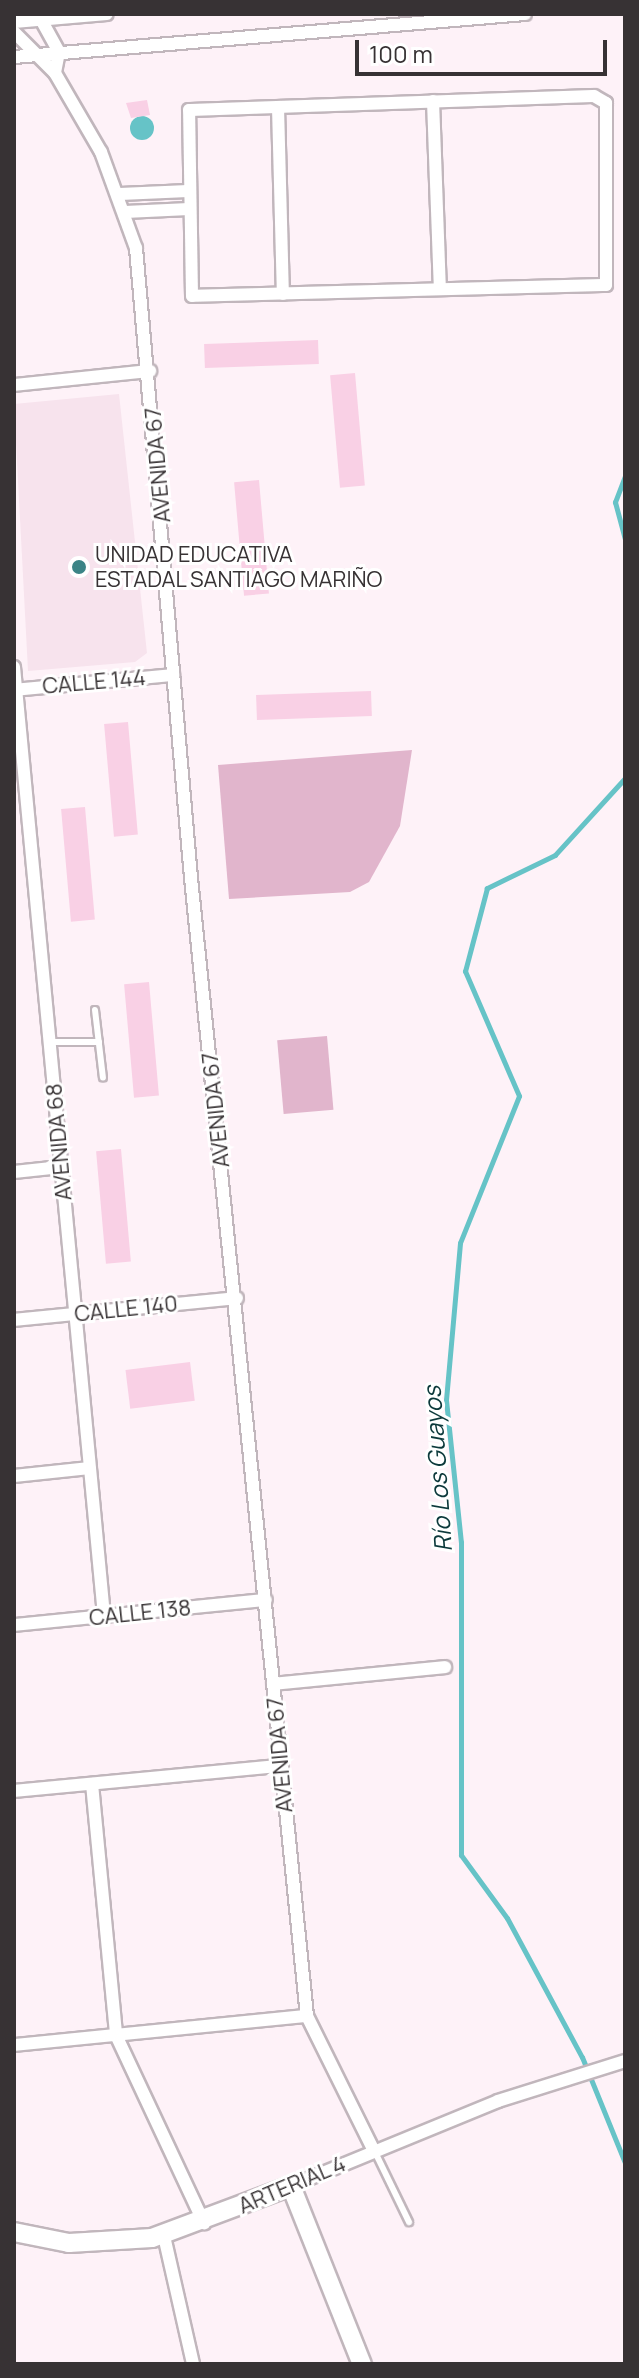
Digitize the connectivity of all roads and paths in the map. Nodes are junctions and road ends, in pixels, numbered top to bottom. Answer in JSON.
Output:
{"nodes":[{"id":1,"x":107,"y":14,"type":"edge"},
{"id":2,"x":525,"y":14,"type":"edge"},
{"id":3,"x":40,"y":17,"type":"edge"},
{"id":4,"x":14,"y":22,"type":"edge"},
{"id":5,"x":14,"y":32,"type":"edge"},
{"id":6,"x":59,"y":52,"type":"junction"},
{"id":7,"x":35,"y":56,"type":"junction"},
{"id":8,"x":14,"y":57,"type":"edge"},
{"id":9,"x":55,"y":73,"type":"junction"},
{"id":10,"x":433,"y":101,"type":"junction"},
{"id":11,"x":278,"y":107,"type":"junction"},
{"id":12,"x":188,"y":191,"type":"junction"},
{"id":13,"x":120,"y":194,"type":"junction"},
{"id":14,"x":189,"y":209,"type":"junction"},
{"id":15,"x":125,"y":212,"type":"junction"},
{"id":16,"x":440,"y":289,"type":"junction"},
{"id":17,"x":283,"y":294,"type":"junction"},
{"id":18,"x":150,"y":371,"type":"junction"},
{"id":19,"x":14,"y":385,"type":"edge"},
{"id":20,"x":14,"y":667,"type":"edge"},
{"id":21,"x":173,"y":675,"type":"junction"},
{"id":22,"x":15,"y":690,"type":"edge"},
{"id":23,"x":30,"y":836,"type":"junction"},
{"id":24,"x":14,"y":838,"type":"edge"},
{"id":25,"x":95,"y":1010,"type":"dead end"},
{"id":26,"x":49,"y":1042,"type":"junction"},
{"id":27,"x":99,"y":1042,"type":"junction"},
{"id":28,"x":103,"y":1078,"type":"dead end"},
{"id":29,"x":61,"y":1167,"type":"junction"},
{"id":30,"x":14,"y":1172,"type":"edge"},
{"id":31,"x":237,"y":1298,"type":"junction"},
{"id":32,"x":75,"y":1314,"type":"junction"},
{"id":33,"x":14,"y":1320,"type":"edge"},
{"id":34,"x":90,"y":1468,"type":"junction"},
{"id":35,"x":14,"y":1476,"type":"edge"},
{"id":36,"x":266,"y":1600,"type":"junction"},
{"id":37,"x":104,"y":1616,"type":"junction"},
{"id":38,"x":14,"y":1625,"type":"edge"},
{"id":39,"x":445,"y":1667,"type":"dead end"},
{"id":40,"x":273,"y":1684,"type":"junction"},
{"id":41,"x":280,"y":1766,"type":"junction"},
{"id":42,"x":92,"y":1784,"type":"junction"},
{"id":43,"x":14,"y":1791,"type":"edge"},
{"id":44,"x":307,"y":2016,"type":"junction"},
{"id":45,"x":116,"y":2035,"type":"junction"},
{"id":46,"x":14,"y":2045,"type":"edge"},
{"id":47,"x":625,"y":2061,"type":"edge"},
{"id":48,"x":373,"y":2149,"type":"junction"},
{"id":49,"x":291,"y":2186,"type":"junction"},
{"id":50,"x":409,"y":2222,"type":"dead end"},
{"id":51,"x":204,"y":2223,"type":"junction"},
{"id":52,"x":14,"y":2232,"type":"edge"},
{"id":53,"x":164,"y":2236,"type":"junction"},
{"id":54,"x":193,"y":2364,"type":"edge"},
{"id":55,"x":362,"y":2364,"type":"edge"}],
"edges":[{"from":1,"to":3,"type":"street"},
{"from":2,"to":6,"type":"street"},
{"from":3,"to":4,"type":"street"},
{"from":3,"to":6,"type":"street"},
{"from":5,"to":7,"type":"street","name":"AVENIDA 67"},
{"from":6,"to":7,"type":"street"},
{"from":6,"to":9,"type":"street"},
{"from":7,"to":8,"type":"street"},
{"from":7,"to":9,"type":"street","name":"AVENIDA 67"},
{"from":9,"to":13,"type":"street","name":"AVENIDA 67"},
{"from":10,"to":11,"type":"street"},
{"from":10,"to":16,"type":"street"},
{"from":10,"to":16,"type":"street"},
{"from":11,"to":12,"type":"street"},
{"from":11,"to":17,"type":"street"},
{"from":12,"to":13,"type":"street"},
{"from":12,"to":14,"type":"street"},
{"from":13,"to":15,"type":"street","name":"AVENIDA 67"},
{"from":14,"to":15,"type":"street"},
{"from":14,"to":17,"type":"street"},
{"from":15,"to":18,"type":"street","name":"AVENIDA 67"},
{"from":16,"to":17,"type":"street"},
{"from":18,"to":19,"type":"street"},
{"from":18,"to":21,"type":"street","name":"AVENIDA 67"},
{"from":20,"to":22,"type":"street","name":"AVENIDA 68"},
{"from":21,"to":22,"type":"street","name":"CALLE 144"},
{"from":21,"to":31,"type":"street","name":"AVENIDA 67"},
{"from":22,"to":23,"type":"street","name":"AVENIDA 68"},
{"from":23,"to":24,"type":"street"},
{"from":23,"to":26,"type":"street","name":"AVENIDA 68"},
{"from":25,"to":27,"type":"lane"},
{"from":26,"to":27,"type":"lane"},
{"from":26,"to":29,"type":"street","name":"AVENIDA 68"},
{"from":27,"to":28,"type":"lane"},
{"from":29,"to":30,"type":"street"},
{"from":29,"to":32,"type":"street","name":"AVENIDA 68"},
{"from":31,"to":32,"type":"street","name":"CALLE 140"},
{"from":31,"to":36,"type":"street","name":"AVENIDA 67"},
{"from":32,"to":33,"type":"street","name":"CALLE 140"},
{"from":32,"to":34,"type":"street","name":"AVENIDA 68"},
{"from":34,"to":35,"type":"street"},
{"from":34,"to":37,"type":"street","name":"AVENIDA 68"},
{"from":36,"to":37,"type":"street","name":"CALLE 138"},
{"from":36,"to":40,"type":"street","name":"AVENIDA 67"},
{"from":37,"to":38,"type":"street","name":"CALLE 138"},
{"from":39,"to":40,"type":"street"},
{"from":40,"to":41,"type":"street","name":"AVENIDA 67"},
{"from":41,"to":42,"type":"street"},
{"from":41,"to":44,"type":"street","name":"AVENIDA 67"},
{"from":42,"to":43,"type":"street"},
{"from":42,"to":45,"type":"street"},
{"from":44,"to":45,"type":"street"},
{"from":44,"to":48,"type":"street","name":"AVENIDA 67"},
{"from":45,"to":46,"type":"street"},
{"from":45,"to":51,"type":"street"},
{"from":47,"to":48,"type":"street","name":"ARTERIAL 4"},
{"from":48,"to":49,"type":"street","name":"ARTERIAL 4"},
{"from":48,"to":50,"type":"lane"},
{"from":49,"to":51,"type":"street","name":"ARTERIAL 4"},
{"from":49,"to":55,"type":"street"},
{"from":51,"to":53,"type":"street","name":"ARTERIAL 4"},
{"from":52,"to":53,"type":"street","name":"ARTERIAL 4"},
{"from":53,"to":54,"type":"street"}]}
